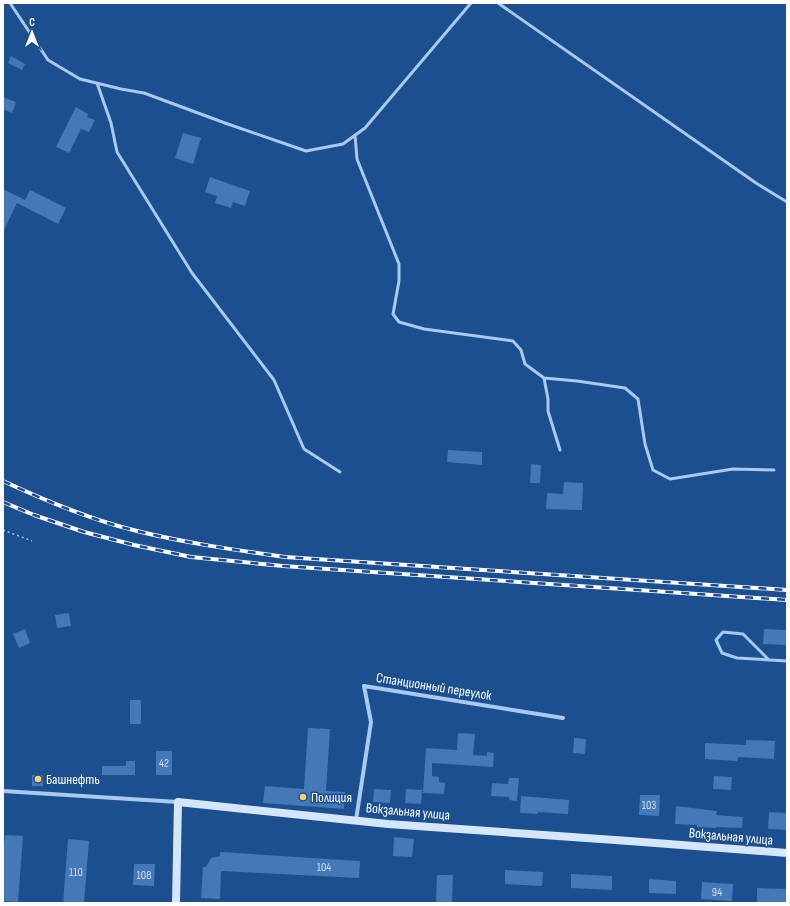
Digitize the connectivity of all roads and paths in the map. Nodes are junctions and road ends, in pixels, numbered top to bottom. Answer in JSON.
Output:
{"nodes":[{"id":1,"x":10,"y":3,"type":"edge"},
{"id":2,"x":472,"y":3,"type":"edge"},
{"id":3,"x":498,"y":3,"type":"edge"},
{"id":4,"x":98,"y":83,"type":"junction"},
{"id":5,"x":354,"y":135,"type":"junction"},
{"id":6,"x":787,"y":202,"type":"edge"},
{"id":7,"x":544,"y":378,"type":"junction"},
{"id":8,"x":560,"y":450,"type":"dead end"},
{"id":9,"x":774,"y":470,"type":"dead end"},
{"id":10,"x":340,"y":472,"type":"dead end"},
{"id":11,"x":3,"y":530,"type":"edge"},
{"id":12,"x":32,"y":541,"type":"dead end"},
{"id":13,"x":768,"y":659,"type":"junction"},
{"id":14,"x":787,"y":661,"type":"edge"},
{"id":15,"x":563,"y":718,"type":"dead end"},
{"id":16,"x":3,"y":791,"type":"edge"},
{"id":17,"x":178,"y":802,"type":"junction"},
{"id":18,"x":356,"y":820,"type":"junction"},
{"id":19,"x":787,"y":853,"type":"edge"},
{"id":20,"x":176,"y":903,"type":"edge"}],
"edges":[{"from":1,"to":4,"type":"lane"},
{"from":2,"to":5,"type":"lane"},
{"from":3,"to":6,"type":"lane"},
{"from":4,"to":5,"type":"lane"},
{"from":4,"to":10,"type":"lane"},
{"from":5,"to":7,"type":"lane"},
{"from":7,"to":8,"type":"lane"},
{"from":7,"to":9,"type":"lane"},
{"from":11,"to":12,"type":"path"},
{"from":13,"to":13,"type":"lane"},
{"from":13,"to":14,"type":"lane"},
{"from":15,"to":18,"type":"street","name":"Станционный переулок"},
{"from":16,"to":17,"type":"street","name":"Вокзальная улица"},
{"from":17,"to":18,"type":"street","name":"Вокзальная улица"},
{"from":17,"to":20,"type":"street"},
{"from":18,"to":19,"type":"street","name":"Вокзальная улица"}]}
